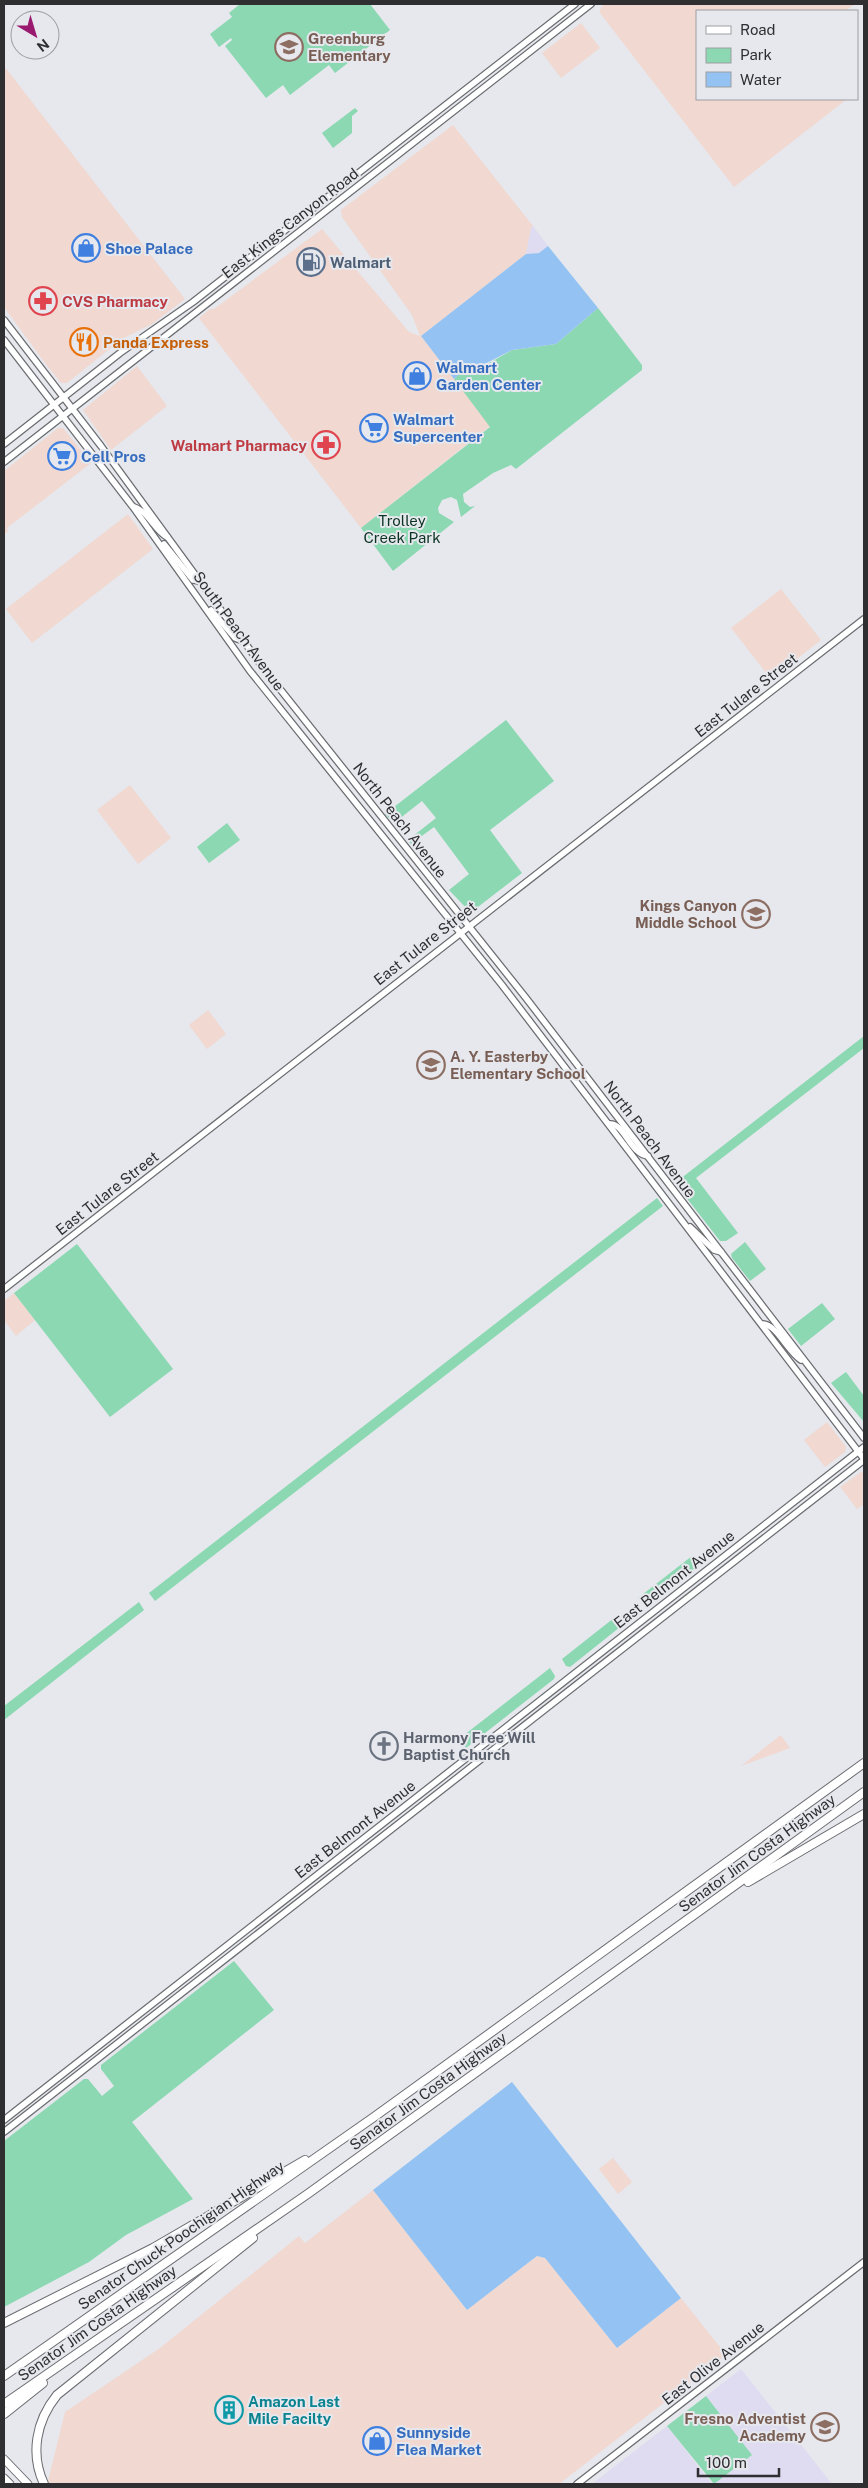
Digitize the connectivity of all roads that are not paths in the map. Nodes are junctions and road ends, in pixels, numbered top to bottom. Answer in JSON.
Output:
{"nodes":[{"id":1,"x":575,"y":4,"type":"edge"},
{"id":2,"x":591,"y":4,"type":"edge"},
{"id":3,"x":4,"y":320,"type":"edge"},
{"id":4,"x":4,"y":340,"type":"edge"},
{"id":5,"x":63,"y":397,"type":"junction"},
{"id":6,"x":54,"y":404,"type":"junction"},
{"id":7,"x":72,"y":408,"type":"junction"},
{"id":8,"x":62,"y":416,"type":"junction"},
{"id":9,"x":4,"y":444,"type":"edge"},
{"id":10,"x":4,"y":462,"type":"edge"},
{"id":11,"x":133,"y":507,"type":"junction"},
{"id":12,"x":154,"y":536,"type":"junction"},
{"id":13,"x":168,"y":538,"type":"junction"},
{"id":14,"x":200,"y":581,"type":"junction"},
{"id":15,"x":202,"y":602,"type":"junction"},
{"id":16,"x":864,"y":619,"type":"edge"},
{"id":17,"x":243,"y":641,"type":"junction"},
{"id":18,"x":264,"y":669,"type":"joint"},
{"id":19,"x":468,"y":925,"type":"junction"},
{"id":20,"x":460,"y":932,"type":"junction"},
{"id":21,"x":610,"y":1124,"type":"junction"},
{"id":22,"x":648,"y":1156,"type":"junction"},
{"id":23,"x":687,"y":1225,"type":"junction"},
{"id":24,"x":720,"y":1252,"type":"junction"},
{"id":25,"x":4,"y":1289,"type":"edge"},
{"id":26,"x":762,"y":1324,"type":"junction"},
{"id":27,"x":805,"y":1362,"type":"junction"},
{"id":28,"x":864,"y":1438,"type":"edge"},
{"id":29,"x":864,"y":1447,"type":"edge"},
{"id":30,"x":858,"y":1451,"type":"junction"},
{"id":31,"x":864,"y":1459,"type":"edge"},
{"id":32,"x":864,"y":1763,"type":"edge"},
{"id":33,"x":864,"y":1792,"type":"edge"},
{"id":34,"x":864,"y":1814,"type":"edge"},
{"id":35,"x":703,"y":1909,"type":"junction"},
{"id":36,"x":374,"y":2116,"type":"junction"},
{"id":37,"x":4,"y":2120,"type":"edge"},
{"id":38,"x":4,"y":2132,"type":"edge"},
{"id":39,"x":309,"y":2193,"type":"junction"},
{"id":40,"x":864,"y":2262,"type":"edge"},
{"id":41,"x":4,"y":2323,"type":"edge"},
{"id":42,"x":96,"y":2341,"type":"junction"},
{"id":43,"x":4,"y":2376,"type":"edge"},
{"id":44,"x":4,"y":2404,"type":"edge"},
{"id":45,"x":4,"y":2414,"type":"edge"},
{"id":46,"x":4,"y":2459,"type":"edge"},
{"id":47,"x":4,"y":2478,"type":"edge"},
{"id":48,"x":10,"y":2484,"type":"edge"},
{"id":49,"x":28,"y":2484,"type":"edge"},
{"id":50,"x":44,"y":2484,"type":"edge"},
{"id":51,"x":577,"y":2484,"type":"edge"}],
"edges":[{"from":1,"to":5,"type":"main road","name":"East Kings Canyon Road"},
{"from":2,"to":7,"type":"main road","name":"East Kings Canyon Road"},
{"from":3,"to":5,"type":"main road","name":"South Peach Avenue"},
{"from":4,"to":6,"type":"main road","name":"South Peach Avenue"},
{"from":5,"to":6,"type":"main road","name":"East Kings Canyon Road"},
{"from":5,"to":7,"type":"main road","name":"South Peach Avenue"},
{"from":6,"to":8,"type":"main road","name":"South Peach Avenue"},
{"from":6,"to":9,"type":"main road","name":"East Kings Canyon Road"},
{"from":7,"to":8,"type":"main road","name":"East Kings Canyon Road"},
{"from":7,"to":13,"type":"main road","name":"South Peach Avenue"},
{"from":8,"to":10,"type":"main road","name":"East Kings Canyon Road"},
{"from":8,"to":11,"type":"main road","name":"South Peach Avenue"},
{"from":11,"to":12,"type":"main road","name":"South Peach Avenue"},
{"from":11,"to":13,"type":"main road"},
{"from":12,"to":14,"type":"main road"},
{"from":12,"to":15,"type":"main road","name":"South Peach Avenue"},
{"from":13,"to":14,"type":"main road","name":"South Peach Avenue"},
{"from":14,"to":17,"type":"main road","name":"South Peach Avenue"},
{"from":15,"to":17,"type":"main road"},
{"from":15,"to":20,"type":"main road","name":"South Peach Avenue"},
{"from":16,"to":19,"type":"main road","name":"East Tulare Street"},
{"from":17,"to":18,"type":"main road","name":"South Peach Avenue"},
{"from":18,"to":19,"type":"main road","name":"North Peach Avenue"},
{"from":19,"to":20,"type":"main road","name":"East Tulare Street"},
{"from":19,"to":22,"type":"main road","name":"North Peach Avenue"},
{"from":20,"to":21,"type":"main road","name":"North Peach Avenue"},
{"from":20,"to":25,"type":"main road","name":"East Tulare Street"},
{"from":21,"to":22,"type":"main road"},
{"from":21,"to":23,"type":"main road","name":"North Peach Avenue"},
{"from":22,"to":24,"type":"main road","name":"North Peach Avenue"},
{"from":23,"to":24,"type":"main road"},
{"from":23,"to":26,"type":"main road","name":"North Peach Avenue"},
{"from":24,"to":27,"type":"main road","name":"North Peach Avenue"},
{"from":26,"to":27,"type":"main road"},
{"from":26,"to":30,"type":"main road","name":"North Peach Avenue"},
{"from":27,"to":28,"type":"main road","name":"North Peach Avenue"},
{"from":29,"to":30,"type":"main road","name":"East Belmont Avenue"},
{"from":30,"to":31,"type":"main road","name":"North Peach Avenue"},
{"from":30,"to":37,"type":"main road","name":"East Belmont Avenue"},
{"from":31,"to":38,"type":"main road","name":"East Belmont Avenue"},
{"from":32,"to":36,"type":"highway","name":"Senator Jim Costa Highway"},
{"from":33,"to":35,"type":"highway","name":"Senator Jim Costa Highway"},
{"from":34,"to":35,"type":"highway"},
{"from":35,"to":39,"type":"highway","name":"Senator Jim Costa Highway"},
{"from":36,"to":41,"type":"highway"},
{"from":36,"to":43,"type":"highway","name":"Senator Chuck Poochigian Highway"},
{"from":39,"to":42,"type":"highway","name":"Senator Jim Costa Highway"},
{"from":39,"to":50,"type":"highway"},
{"from":40,"to":51,"type":"main road","name":"East Olive Avenue"},
{"from":42,"to":44,"type":"highway","name":"Senator Jim Costa Highway"},
{"from":42,"to":45,"type":"highway"},
{"from":46,"to":49,"type":"main road"},
{"from":47,"to":48,"type":"main road"}]}
